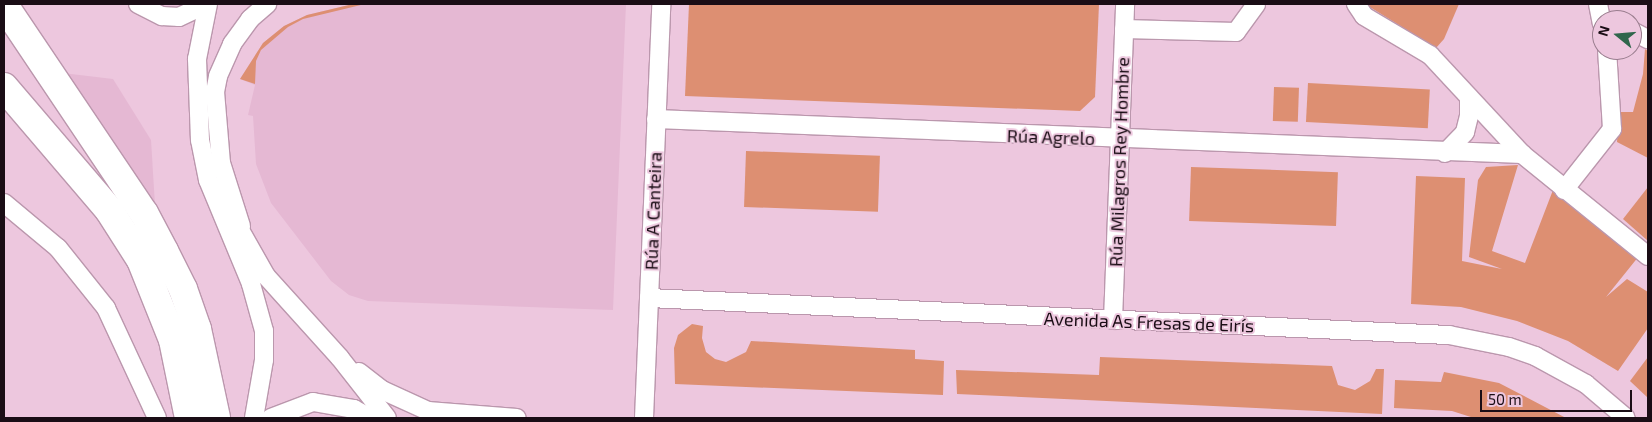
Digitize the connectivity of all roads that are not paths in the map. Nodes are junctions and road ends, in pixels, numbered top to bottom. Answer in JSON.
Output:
{"nodes":[{"id":1,"x":138,"y":4,"type":"edge"},
{"id":2,"x":208,"y":4,"type":"edge"},
{"id":3,"x":267,"y":4,"type":"edge"},
{"id":4,"x":661,"y":4,"type":"edge"},
{"id":5,"x":1125,"y":4,"type":"edge"},
{"id":6,"x":1256,"y":4,"type":"edge"},
{"id":7,"x":1356,"y":4,"type":"edge"},
{"id":8,"x":4,"y":5,"type":"edge"},
{"id":9,"x":1124,"y":29,"type":"junction"},
{"id":10,"x":1608,"y":60,"type":"edge"},
{"id":11,"x":4,"y":88,"type":"edge"},
{"id":12,"x":1469,"y":98,"type":"junction"},
{"id":13,"x":656,"y":119,"type":"junction"},
{"id":14,"x":1121,"y":139,"type":"junction"},
{"id":15,"x":1445,"y":153,"type":"junction"},
{"id":16,"x":1522,"y":154,"type":"junction"},
{"id":17,"x":208,"y":180,"type":"junction"},
{"id":18,"x":1564,"y":190,"type":"junction"},
{"id":19,"x":4,"y":203,"type":"edge"},
{"id":20,"x":247,"y":243,"type":"junction"},
{"id":21,"x":1648,"y":256,"type":"edge"},
{"id":22,"x":649,"y":298,"type":"junction"},
{"id":23,"x":1113,"y":320,"type":"junction"},
{"id":24,"x":340,"y":358,"type":"junction"},
{"id":25,"x":157,"y":418,"type":"edge"},
{"id":26,"x":189,"y":418,"type":"edge"},
{"id":27,"x":216,"y":418,"type":"edge"},
{"id":28,"x":254,"y":418,"type":"edge"},
{"id":29,"x":271,"y":418,"type":"edge"},
{"id":30,"x":370,"y":418,"type":"edge"},
{"id":31,"x":386,"y":418,"type":"edge"},
{"id":32,"x":518,"y":418,"type":"edge"},
{"id":33,"x":644,"y":418,"type":"edge"},
{"id":34,"x":1626,"y":418,"type":"edge"}],
"edges":[{"from":1,"to":2,"type":"street"},
{"from":2,"to":17,"type":"street"},
{"from":3,"to":20,"type":"street"},
{"from":4,"to":13,"type":"street","name":"Rúa A Canteira"},
{"from":5,"to":9,"type":"street","name":"Rúa Milagros Rey Hombre"},
{"from":6,"to":9,"type":"street"},
{"from":7,"to":12,"type":"street"},
{"from":8,"to":27,"type":"main road"},
{"from":9,"to":14,"type":"street","name":"Rúa Milagros Rey Hombre"},
{"from":10,"to":18,"type":"street"},
{"from":11,"to":26,"type":"main road"},
{"from":12,"to":15,"type":"street"},
{"from":12,"to":16,"type":"street"},
{"from":13,"to":14,"type":"street","name":"Rúa Agrelo"},
{"from":13,"to":22,"type":"street","name":"Rúa A Canteira"},
{"from":14,"to":15,"type":"street","name":"Rúa Agrelo"},
{"from":14,"to":23,"type":"street","name":"Rúa Milagros Rey Hombre"},
{"from":15,"to":16,"type":"street","name":"Rúa Agrelo"},
{"from":16,"to":18,"type":"street"},
{"from":17,"to":20,"type":"street"},
{"from":17,"to":28,"type":"street"},
{"from":18,"to":21,"type":"street"},
{"from":19,"to":25,"type":"street"},
{"from":20,"to":24,"type":"street"},
{"from":22,"to":23,"type":"street","name":"Avenida As Fresas de Eirís"},
{"from":22,"to":33,"type":"street","name":"Rúa A Canteira"},
{"from":23,"to":34,"type":"street","name":"Avenida As Fresas de Eirís"},
{"from":24,"to":31,"type":"street"},
{"from":24,"to":32,"type":"street"},
{"from":29,"to":30,"type":"street"}]}
